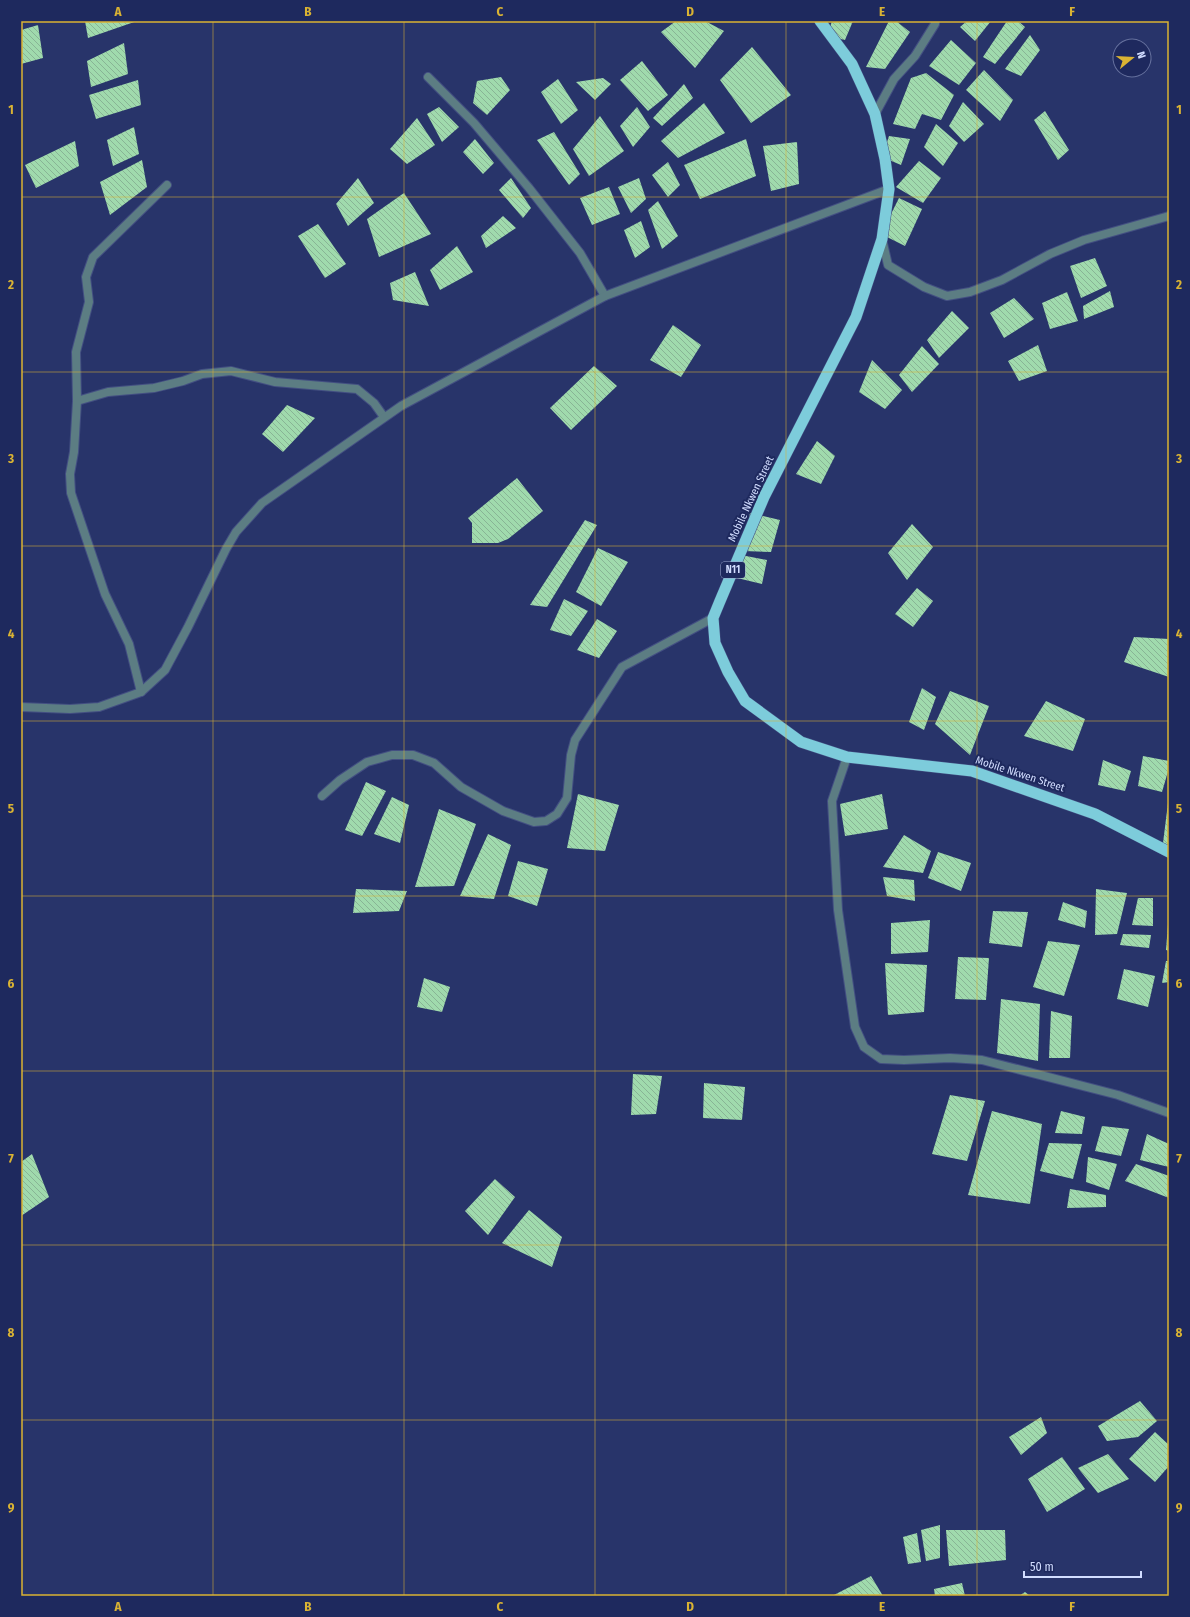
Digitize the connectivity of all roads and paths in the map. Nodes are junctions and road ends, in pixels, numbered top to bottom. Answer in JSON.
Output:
{"nodes":[{"id":1,"x":820,"y":21,"type":"edge"},
{"id":2,"x":937,"y":22,"type":"edge"},
{"id":3,"x":428,"y":76,"type":"dead end"},
{"id":4,"x":875,"y":114,"type":"junction"},
{"id":5,"x":167,"y":185,"type":"dead end"},
{"id":6,"x":889,"y":189,"type":"junction"},
{"id":7,"x":1169,"y":216,"type":"edge"},
{"id":8,"x":882,"y":239,"type":"junction"},
{"id":9,"x":605,"y":296,"type":"junction"},
{"id":10,"x":77,"y":401,"type":"junction"},
{"id":11,"x":384,"y":417,"type":"junction"},
{"id":12,"x":713,"y":618,"type":"junction"},
{"id":13,"x":141,"y":692,"type":"junction"},
{"id":14,"x":21,"y":707,"type":"edge"},
{"id":15,"x":847,"y":757,"type":"junction"},
{"id":16,"x":322,"y":796,"type":"dead end"},
{"id":17,"x":1169,"y":852,"type":"edge"},
{"id":18,"x":1169,"y":1113,"type":"edge"}],
"edges":[{"from":1,"to":4,"type":"highway","name":"Mobile Nkwen Street","number":"N11"},
{"from":2,"to":4,"type":"street"},
{"from":3,"to":9,"type":"street"},
{"from":4,"to":6,"type":"highway","name":"Mobile Nkwen Street","number":"N11"},
{"from":5,"to":10,"type":"street"},
{"from":6,"to":8,"type":"highway","name":"Mobile Nkwen Street","number":"N11"},
{"from":6,"to":9,"type":"street"},
{"from":7,"to":8,"type":"street"},
{"from":8,"to":12,"type":"highway","name":"Mobile Nkwen Street","number":"N11"},
{"from":9,"to":11,"type":"street"},
{"from":10,"to":11,"type":"street"},
{"from":10,"to":13,"type":"street"},
{"from":11,"to":13,"type":"street"},
{"from":12,"to":15,"type":"highway","name":"Mobile Nkwen Street","number":"N11"},
{"from":12,"to":16,"type":"street"},
{"from":13,"to":14,"type":"street"},
{"from":15,"to":17,"type":"highway","name":"Mobile Nkwen Street","number":"N11"},
{"from":15,"to":18,"type":"street"}]}
